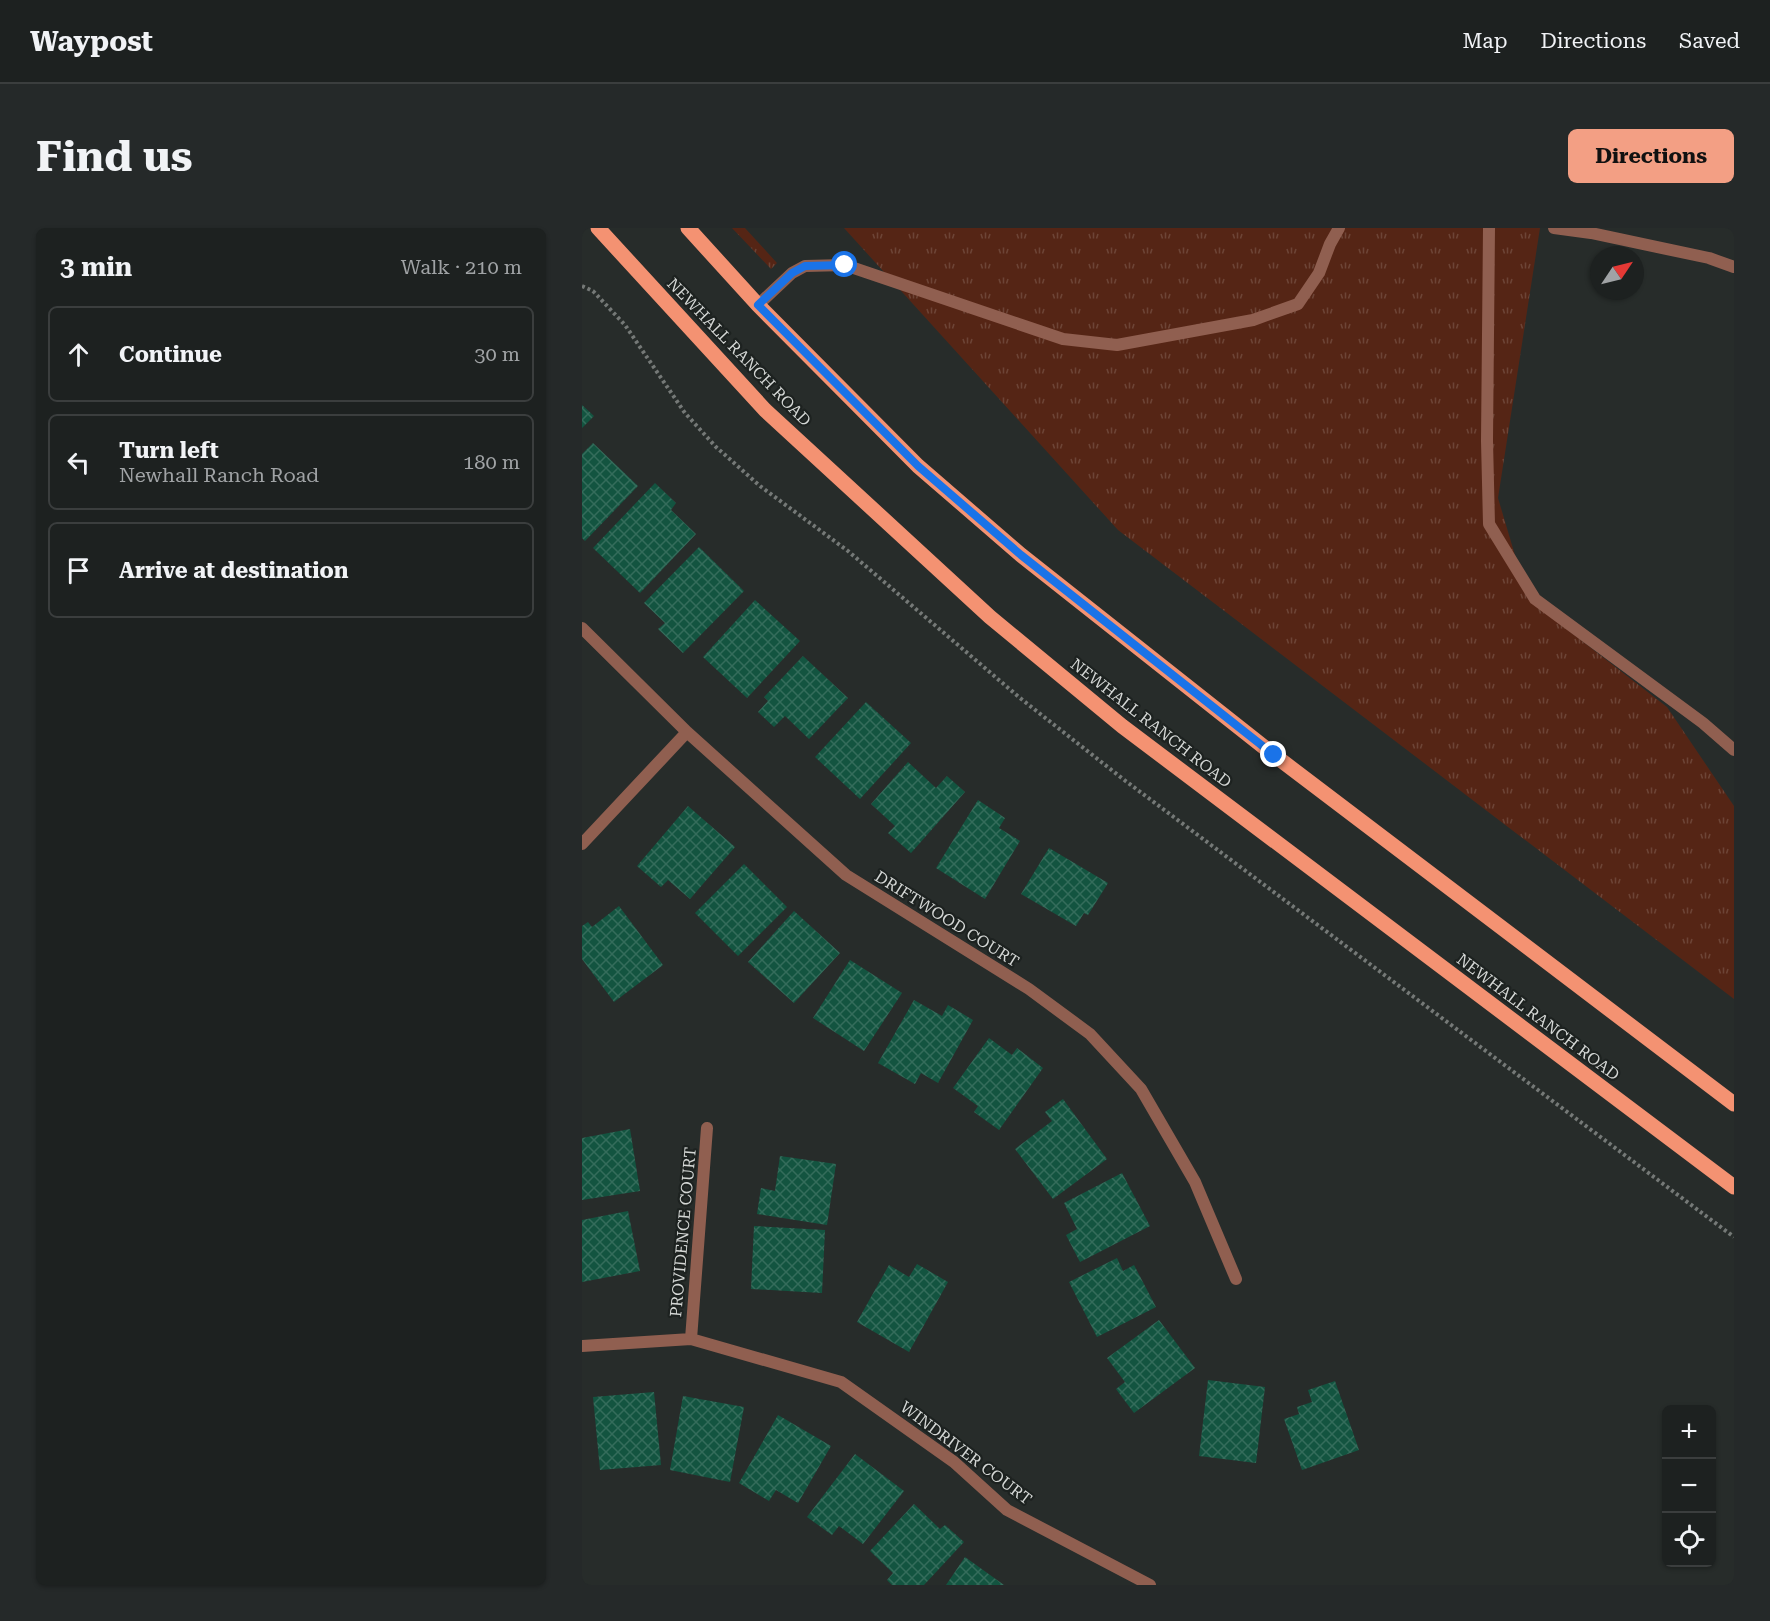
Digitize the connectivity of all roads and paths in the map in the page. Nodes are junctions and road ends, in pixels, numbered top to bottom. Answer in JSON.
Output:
{"nodes":[{"id":1,"x":598,"y":228,"type":"edge"},
{"id":2,"x":688,"y":228,"type":"edge"},
{"id":3,"x":1339,"y":228,"type":"edge"},
{"id":4,"x":1489,"y":228,"type":"edge"},
{"id":5,"x":1554,"y":228,"type":"edge"},
{"id":6,"x":1734,"y":267,"type":"edge"},
{"id":7,"x":582,"y":286,"type":"edge"},
{"id":8,"x":758,"y":305,"type":"junction"},
{"id":9,"x":582,"y":628,"type":"edge"},
{"id":10,"x":687,"y":732,"type":"junction"},
{"id":11,"x":1734,"y":750,"type":"edge"},
{"id":12,"x":582,"y":844,"type":"edge"},
{"id":13,"x":1734,"y":1104,"type":"edge"},
{"id":14,"x":707,"y":1128,"type":"dead end"},
{"id":15,"x":1734,"y":1187,"type":"edge"},
{"id":16,"x":1734,"y":1237,"type":"edge"},
{"id":17,"x":1236,"y":1279,"type":"dead end"},
{"id":18,"x":691,"y":1339,"type":"junction"},
{"id":19,"x":582,"y":1346,"type":"edge"},
{"id":20,"x":1149,"y":1585,"type":"edge"}],
"edges":[{"from":1,"to":15,"type":"main road","name":"NEWHALL RANCH ROAD"},
{"from":2,"to":8,"type":"main road"},
{"from":3,"to":8,"type":"street"},
{"from":4,"to":11,"type":"street"},
{"from":5,"to":6,"type":"street"},
{"from":7,"to":16,"type":"path"},
{"from":8,"to":13,"type":"main road"},
{"from":9,"to":10,"type":"street","name":"DRIFTWOOD COURT"},
{"from":10,"to":12,"type":"street"},
{"from":10,"to":17,"type":"street","name":"DRIFTWOOD COURT"},
{"from":14,"to":18,"type":"street","name":"PROVIDENCE COURT"},
{"from":18,"to":19,"type":"street","name":"WINDRIVER COURT"},
{"from":18,"to":20,"type":"street","name":"WINDRIVER COURT"}]}
